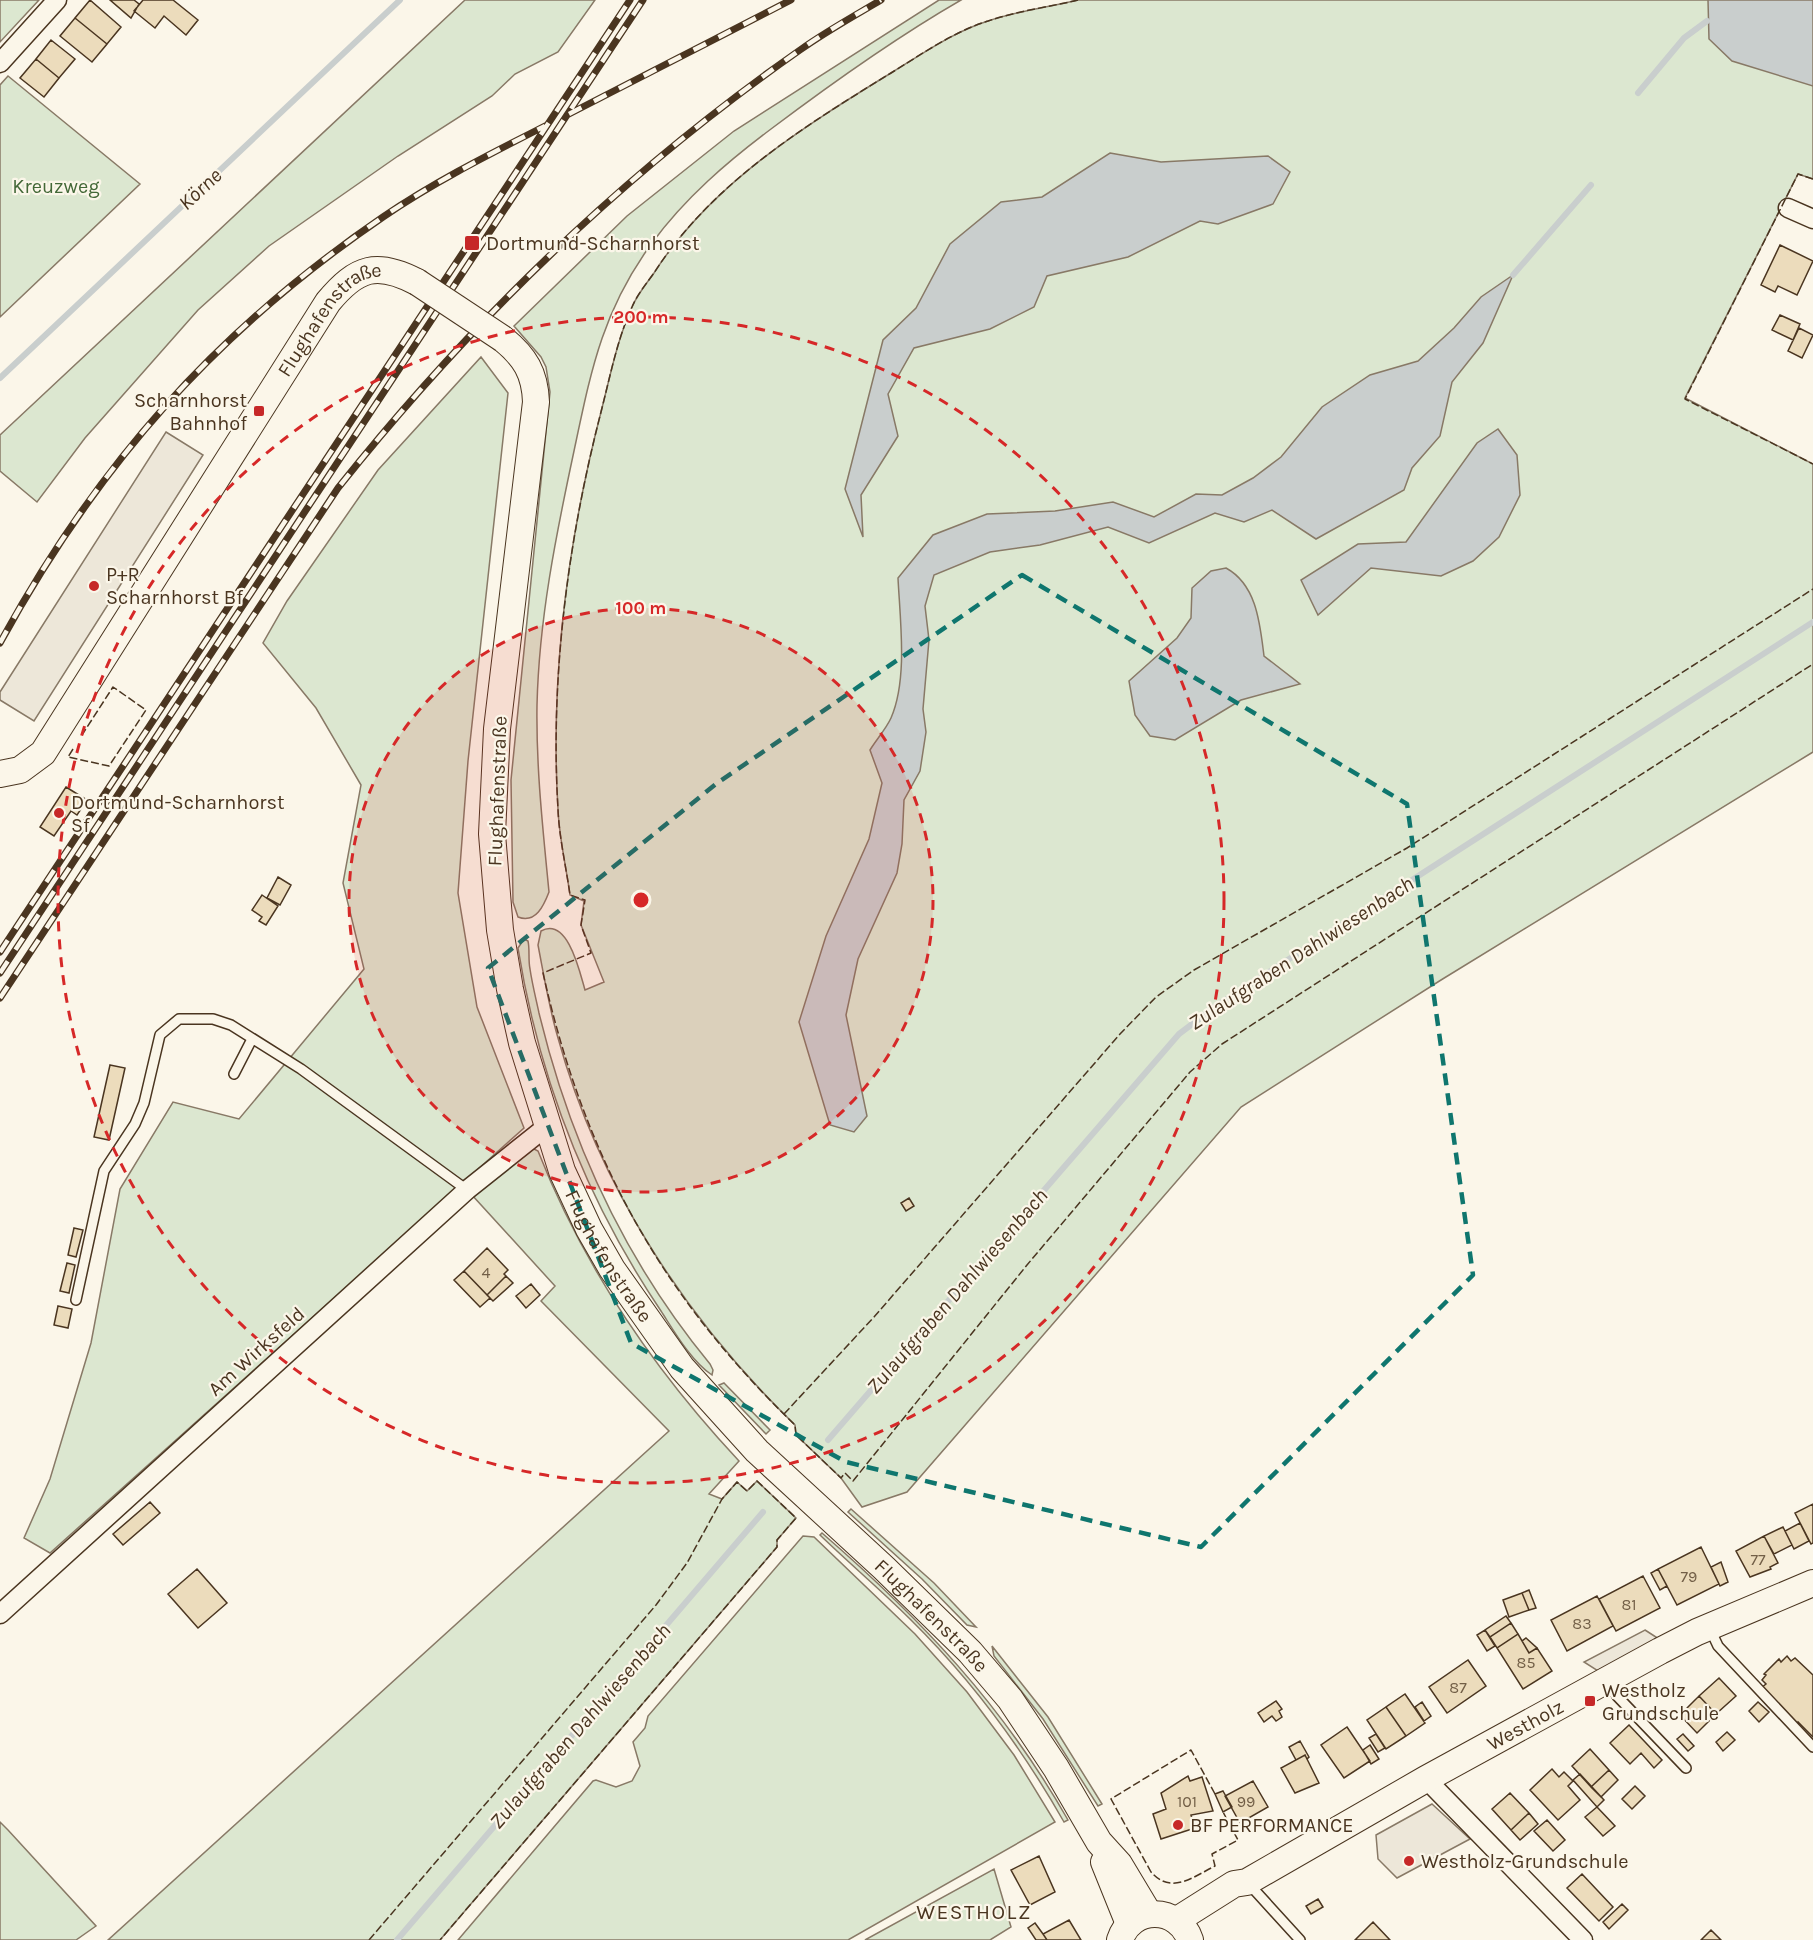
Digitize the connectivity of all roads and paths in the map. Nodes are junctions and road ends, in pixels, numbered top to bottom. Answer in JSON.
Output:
{"nodes":[{"id":1,"x":57,"y":0,"type":"edge"},
{"id":2,"x":0,"y":63,"type":"edge"},
{"id":3,"x":1788,"y":208,"type":"dead end"},
{"id":4,"x":1813,"y":219,"type":"edge"},
{"id":5,"x":0,"y":774,"type":"edge"},
{"id":6,"x":252,"y":1039,"type":"junction"},
{"id":7,"x":234,"y":1074,"type":"dead end"},
{"id":8,"x":546,"y":1127,"type":"junction"},
{"id":9,"x":467,"y":1190,"type":"junction"},
{"id":10,"x":76,"y":1299,"type":"dead end"},
{"id":11,"x":1813,"y":1583,"type":"edge"},
{"id":12,"x":0,"y":1614,"type":"edge"},
{"id":13,"x":1709,"y":1627,"type":"junction"},
{"id":14,"x":1608,"y":1679,"type":"junction"},
{"id":15,"x":1813,"y":1747,"type":"edge"},
{"id":16,"x":1686,"y":1768,"type":"dead end"},
{"id":17,"x":1426,"y":1779,"type":"junction"},
{"id":18,"x":1247,"y":1882,"type":"junction"},
{"id":19,"x":1133,"y":1926,"type":"edge"},
{"id":20,"x":1186,"y":1932,"type":"edge"},
{"id":21,"x":1300,"y":1940,"type":"edge"},
{"id":22,"x":1583,"y":1940,"type":"edge"}],
"edges":[{"from":1,"to":2,"type":"street"},
{"from":3,"to":4,"type":"street"},
{"from":5,"to":8,"type":"main road","name":"Flughafenstraße","bridge":true},
{"from":6,"to":7,"type":"lane"},
{"from":6,"to":9,"type":"lane"},
{"from":6,"to":10,"type":"lane"},
{"from":8,"to":9,"type":"street","name":"Am Wirksfeld"},
{"from":8,"to":19,"type":"main road","name":"Flughafenstraße"},
{"from":9,"to":12,"type":"street","name":"Am Wirksfeld"},
{"from":11,"to":13,"type":"main road","name":"Westholz"},
{"from":13,"to":14,"type":"main road","name":"Westholz"},
{"from":13,"to":15,"type":"lane"},
{"from":14,"to":16,"type":"lane"},
{"from":14,"to":17,"type":"main road","name":"Westholz"},
{"from":17,"to":18,"type":"main road","name":"Westholz"},
{"from":17,"to":22,"type":"street"},
{"from":18,"to":20,"type":"main road","name":"Westholz"},
{"from":18,"to":21,"type":"lane"},
{"from":19,"to":20,"type":"main road","name":"Flughafenstraße"}]}
